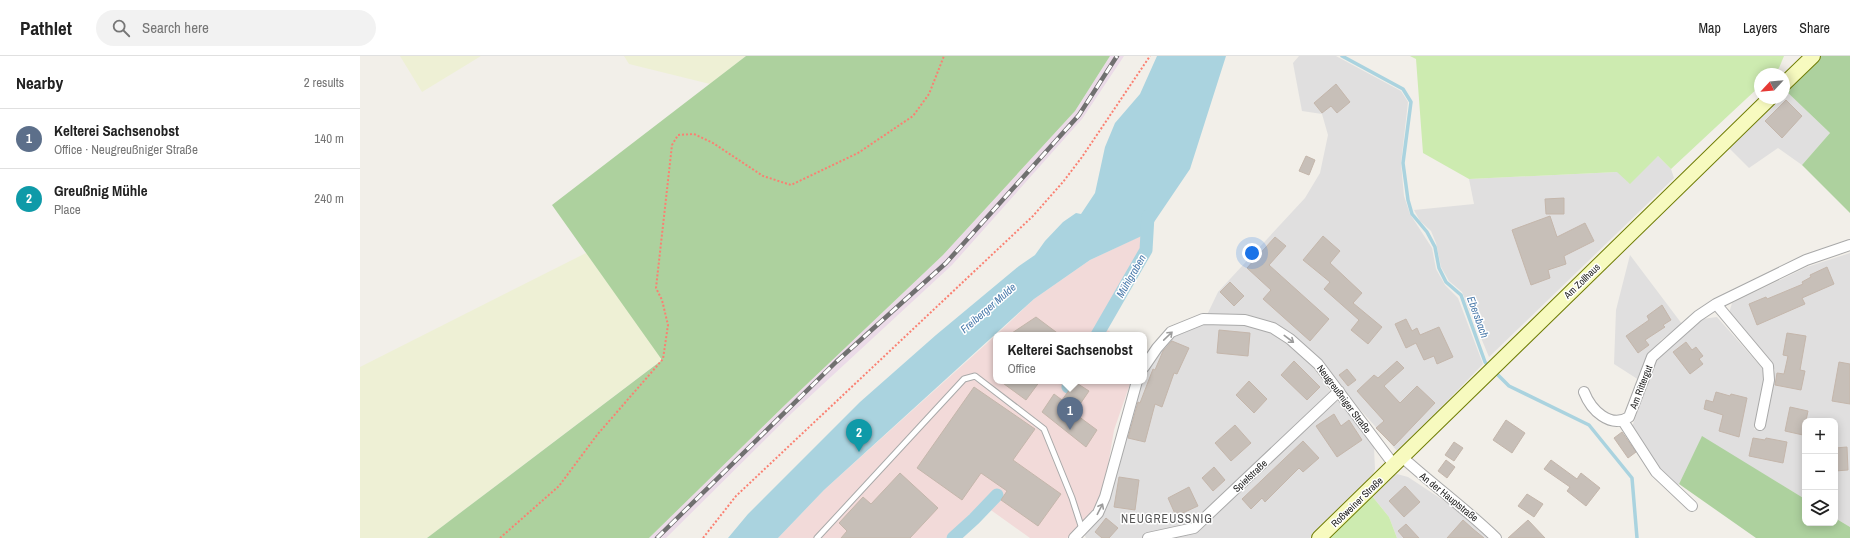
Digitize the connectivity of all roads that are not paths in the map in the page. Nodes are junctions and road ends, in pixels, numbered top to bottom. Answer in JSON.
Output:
{"nodes":[{"id":1,"x":1813,"y":56,"type":"edge"},
{"id":2,"x":1790,"y":78,"type":"edge"},
{"id":3,"x":1764,"y":104,"type":"edge"},
{"id":4,"x":1850,"y":245,"type":"edge"},
{"id":5,"x":1716,"y":304,"type":"junction"},
{"id":6,"x":1147,"y":363,"type":"edge"},
{"id":7,"x":1136,"y":384,"type":"edge"},
{"id":8,"x":1339,"y":391,"type":"junction"},
{"id":9,"x":1584,"y":392,"type":"dead end"},
{"id":10,"x":1623,"y":421,"type":"junction"},
{"id":11,"x":1760,"y":425,"type":"dead end"},
{"id":12,"x":1398,"y":461,"type":"junction"},
{"id":13,"x":1692,"y":506,"type":"dead end"},
{"id":14,"x":1082,"y":530,"type":"junction"},
{"id":15,"x":817,"y":538,"type":"edge"},
{"id":16,"x":1074,"y":538,"type":"edge"},
{"id":17,"x":1148,"y":538,"type":"edge"},
{"id":18,"x":1319,"y":538,"type":"edge"},
{"id":19,"x":1496,"y":538,"type":"edge"}],
"edges":[{"from":1,"to":2,"type":"main road"},
{"from":3,"to":12,"type":"main road","name":"Am Zollhaus"},
{"from":4,"to":5,"type":"street","name":"Am Rittergut"},
{"from":5,"to":10,"type":"street","name":"Am Rittergut"},
{"from":5,"to":11,"type":"street"},
{"from":6,"to":8,"type":"street","name":"Neugreußniger Straße","one_way":true},
{"from":14,"to":7,"type":"street","one_way":true},
{"from":8,"to":12,"type":"street","name":"Neugreußniger Straße"},
{"from":8,"to":17,"type":"street","name":"Spielstraße"},
{"from":9,"to":10,"type":"street","name":"Am Rittergut"},
{"from":10,"to":13,"type":"street"},
{"from":12,"to":18,"type":"main road","name":"Roßweiner Straße"},
{"from":12,"to":19,"type":"street","name":"An der Hauptstraße"},
{"from":14,"to":15,"type":"lane"},
{"from":14,"to":16,"type":"street"}]}
